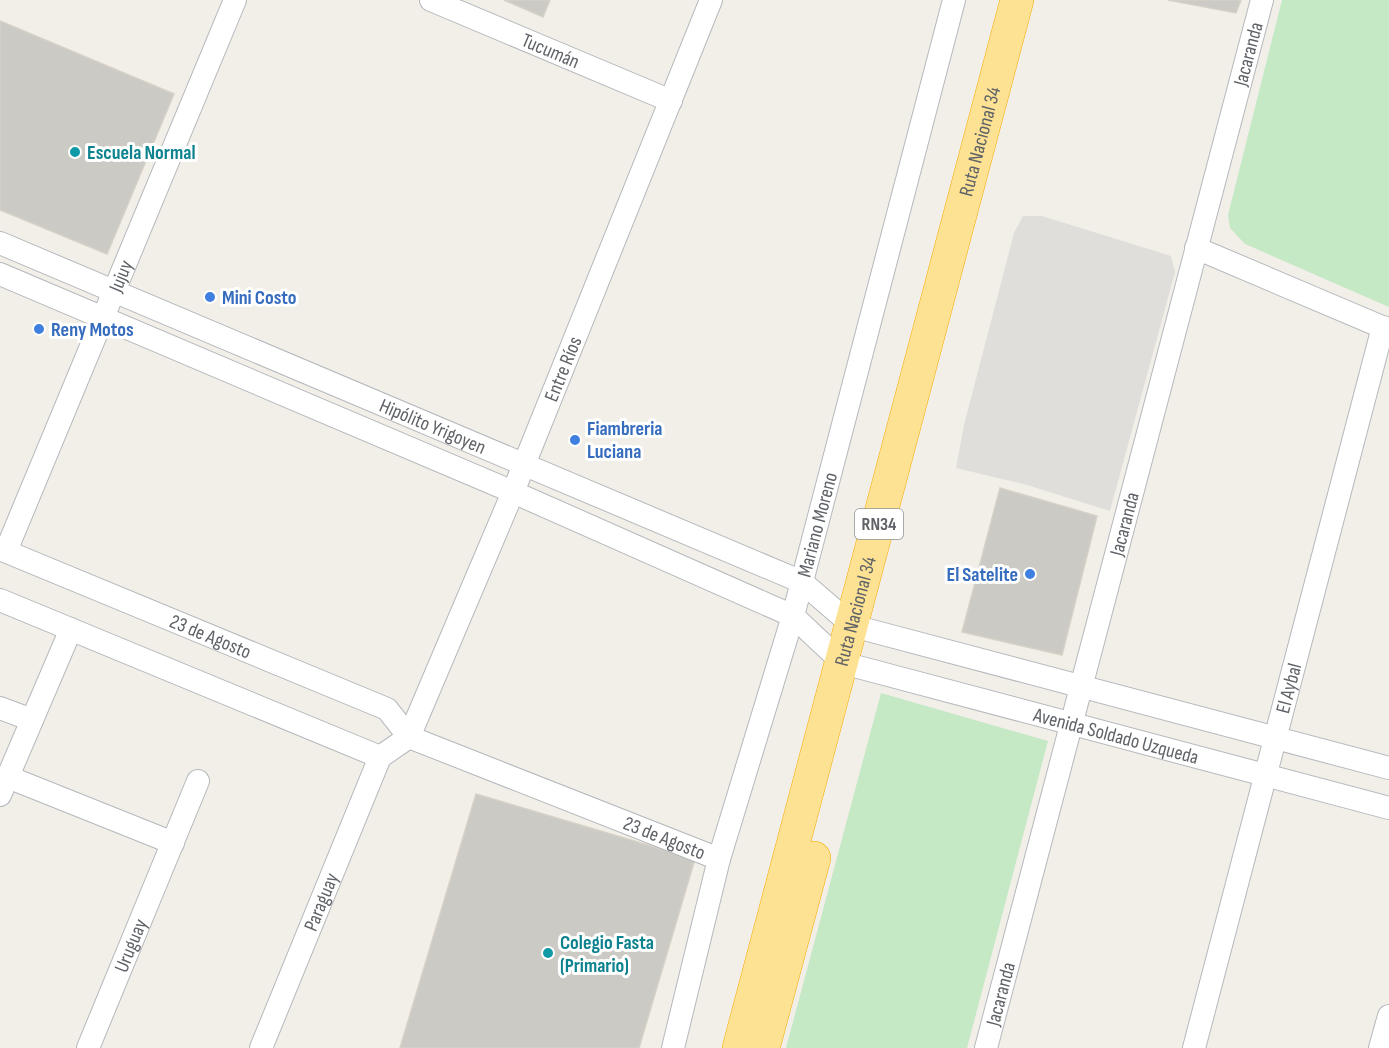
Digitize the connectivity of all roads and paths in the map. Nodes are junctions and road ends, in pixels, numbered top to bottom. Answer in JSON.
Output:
{"nodes":[{"id":1,"x":235,"y":0,"type":"edge"},
{"id":2,"x":431,"y":0,"type":"edge"},
{"id":3,"x":711,"y":0,"type":"edge"},
{"id":4,"x":954,"y":0,"type":"edge"},
{"id":5,"x":1017,"y":0,"type":"edge"},
{"id":6,"x":1040,"y":0,"type":"edge"},
{"id":7,"x":1262,"y":0,"type":"edge"},
{"id":8,"x":671,"y":101,"type":"junction"},
{"id":9,"x":0,"y":243,"type":"edge"},
{"id":10,"x":1196,"y":248,"type":"junction"},
{"id":11,"x":0,"y":274,"type":"edge"},
{"id":12,"x":114,"y":291,"type":"junction"},
{"id":13,"x":103,"y":318,"type":"junction"},
{"id":14,"x":1386,"y":328,"type":"edge"},
{"id":15,"x":524,"y":465,"type":"junction"},
{"id":16,"x":513,"y":492,"type":"junction"},
{"id":17,"x":3,"y":550,"type":"edge"},
{"id":18,"x":802,"y":582,"type":"junction"},
{"id":19,"x":0,"y":600,"type":"edge"},
{"id":20,"x":793,"y":615,"type":"junction"},
{"id":21,"x":71,"y":628,"type":"junction"},
{"id":22,"x":863,"y":629,"type":"junction"},
{"id":23,"x":853,"y":666,"type":"junction"},
{"id":24,"x":1080,"y":687,"type":"junction"},
{"id":25,"x":0,"y":708,"type":"edge"},
{"id":26,"x":32,"y":720,"type":"junction"},
{"id":27,"x":1071,"y":724,"type":"junction"},
{"id":28,"x":409,"y":737,"type":"junction"},
{"id":29,"x":1274,"y":738,"type":"junction"},
{"id":30,"x":380,"y":757,"type":"junction"},
{"id":31,"x":1389,"y":768,"type":"edge"},
{"id":32,"x":1265,"y":776,"type":"junction"},
{"id":33,"x":198,"y":781,"type":"dead end"},
{"id":34,"x":4,"y":786,"type":"edge"},
{"id":35,"x":1389,"y":808,"type":"edge"},
{"id":36,"x":173,"y":843,"type":"junction"},
{"id":37,"x":719,"y":859,"type":"junction"},
{"id":38,"x":1389,"y":1016,"type":"edge"},
{"id":39,"x":87,"y":1048,"type":"edge"},
{"id":40,"x":261,"y":1048,"type":"edge"},
{"id":41,"x":673,"y":1048,"type":"edge"},
{"id":42,"x":739,"y":1048,"type":"edge"},
{"id":43,"x":764,"y":1048,"type":"edge"},
{"id":44,"x":986,"y":1048,"type":"edge"},
{"id":45,"x":1194,"y":1048,"type":"edge"},
{"id":46,"x":1380,"y":1048,"type":"edge"}],
"edges":[{"from":1,"to":12,"type":"street","name":"Jujuy"},
{"from":2,"to":8,"type":"street","name":"Tucumán"},
{"from":3,"to":8,"type":"street","name":"Entre Ríos"},
{"from":4,"to":18,"type":"street","name":"Mariano Moreno"},
{"from":5,"to":22,"type":"highway","name":"Ruta Nacional 34","number":"RN34"},
{"from":6,"to":22,"type":"highway","name":"Ruta Nacional 34","number":"RN34"},
{"from":7,"to":10,"type":"street","name":"Jacaranda"},
{"from":8,"to":15,"type":"street","name":"Entre Ríos"},
{"from":9,"to":12,"type":"street","name":"Hipólito Yrigoyen"},
{"from":10,"to":14,"type":"street"},
{"from":10,"to":24,"type":"street","name":"Jacaranda"},
{"from":11,"to":13,"type":"street","name":"Hipólito Yrigoyen"},
{"from":12,"to":13,"type":"street","name":"Jujuy"},
{"from":12,"to":15,"type":"street","name":"Hipólito Yrigoyen"},
{"from":13,"to":16,"type":"street","name":"Hipólito Yrigoyen"},
{"from":13,"to":17,"type":"street","name":"Jujuy"},
{"from":14,"to":29,"type":"street","name":"El Aybal"},
{"from":15,"to":16,"type":"street","name":"Entre Ríos"},
{"from":15,"to":18,"type":"street","name":"Hipólito Yrigoyen"},
{"from":16,"to":20,"type":"street","name":"Hipólito Yrigoyen"},
{"from":16,"to":28,"type":"street","name":"Entre Ríos"},
{"from":17,"to":28,"type":"street","name":"23 de Agosto"},
{"from":18,"to":20,"type":"street","name":"Mariano Moreno"},
{"from":18,"to":22,"type":"street","name":"Hipólito Yrigoyen"},
{"from":19,"to":21,"type":"street"},
{"from":20,"to":23,"type":"street","name":"Hipólito Yrigoyen"},
{"from":20,"to":37,"type":"street","name":"Mariano Moreno"},
{"from":21,"to":26,"type":"street"},
{"from":21,"to":30,"type":"street"},
{"from":22,"to":23,"type":"highway","name":"Ruta Nacional 34","number":"RN34"},
{"from":22,"to":24,"type":"street","name":"Avenida Soldado Uzqueda"},
{"from":23,"to":27,"type":"street","name":"Avenida Soldado Uzqueda"},
{"from":23,"to":42,"type":"highway","name":"Ruta Nacional 34","number":"RN34"},
{"from":23,"to":43,"type":"highway","name":"Ruta Nacional 34","number":"RN34"},
{"from":24,"to":27,"type":"street","name":"Jacaranda"},
{"from":24,"to":29,"type":"street","name":"Avenida Soldado Uzqueda"},
{"from":25,"to":26,"type":"street"},
{"from":26,"to":34,"type":"street"},
{"from":27,"to":32,"type":"street","name":"Avenida Soldado Uzqueda"},
{"from":27,"to":44,"type":"street","name":"Jacaranda"},
{"from":28,"to":30,"type":"street"},
{"from":28,"to":37,"type":"street","name":"23 de Agosto"},
{"from":29,"to":31,"type":"street","name":"Avenida Soldado Uzqueda"},
{"from":29,"to":32,"type":"street","name":"El Aybal"},
{"from":30,"to":40,"type":"street","name":"Paraguay"},
{"from":32,"to":35,"type":"street","name":"Avenida Soldado Uzqueda"},
{"from":32,"to":45,"type":"street","name":"El Aybal"},
{"from":33,"to":36,"type":"street","name":"Uruguay"},
{"from":34,"to":36,"type":"street"},
{"from":36,"to":39,"type":"street","name":"Uruguay"},
{"from":37,"to":41,"type":"street","name":"Mariano Moreno"},
{"from":38,"to":46,"type":"street"}]}
